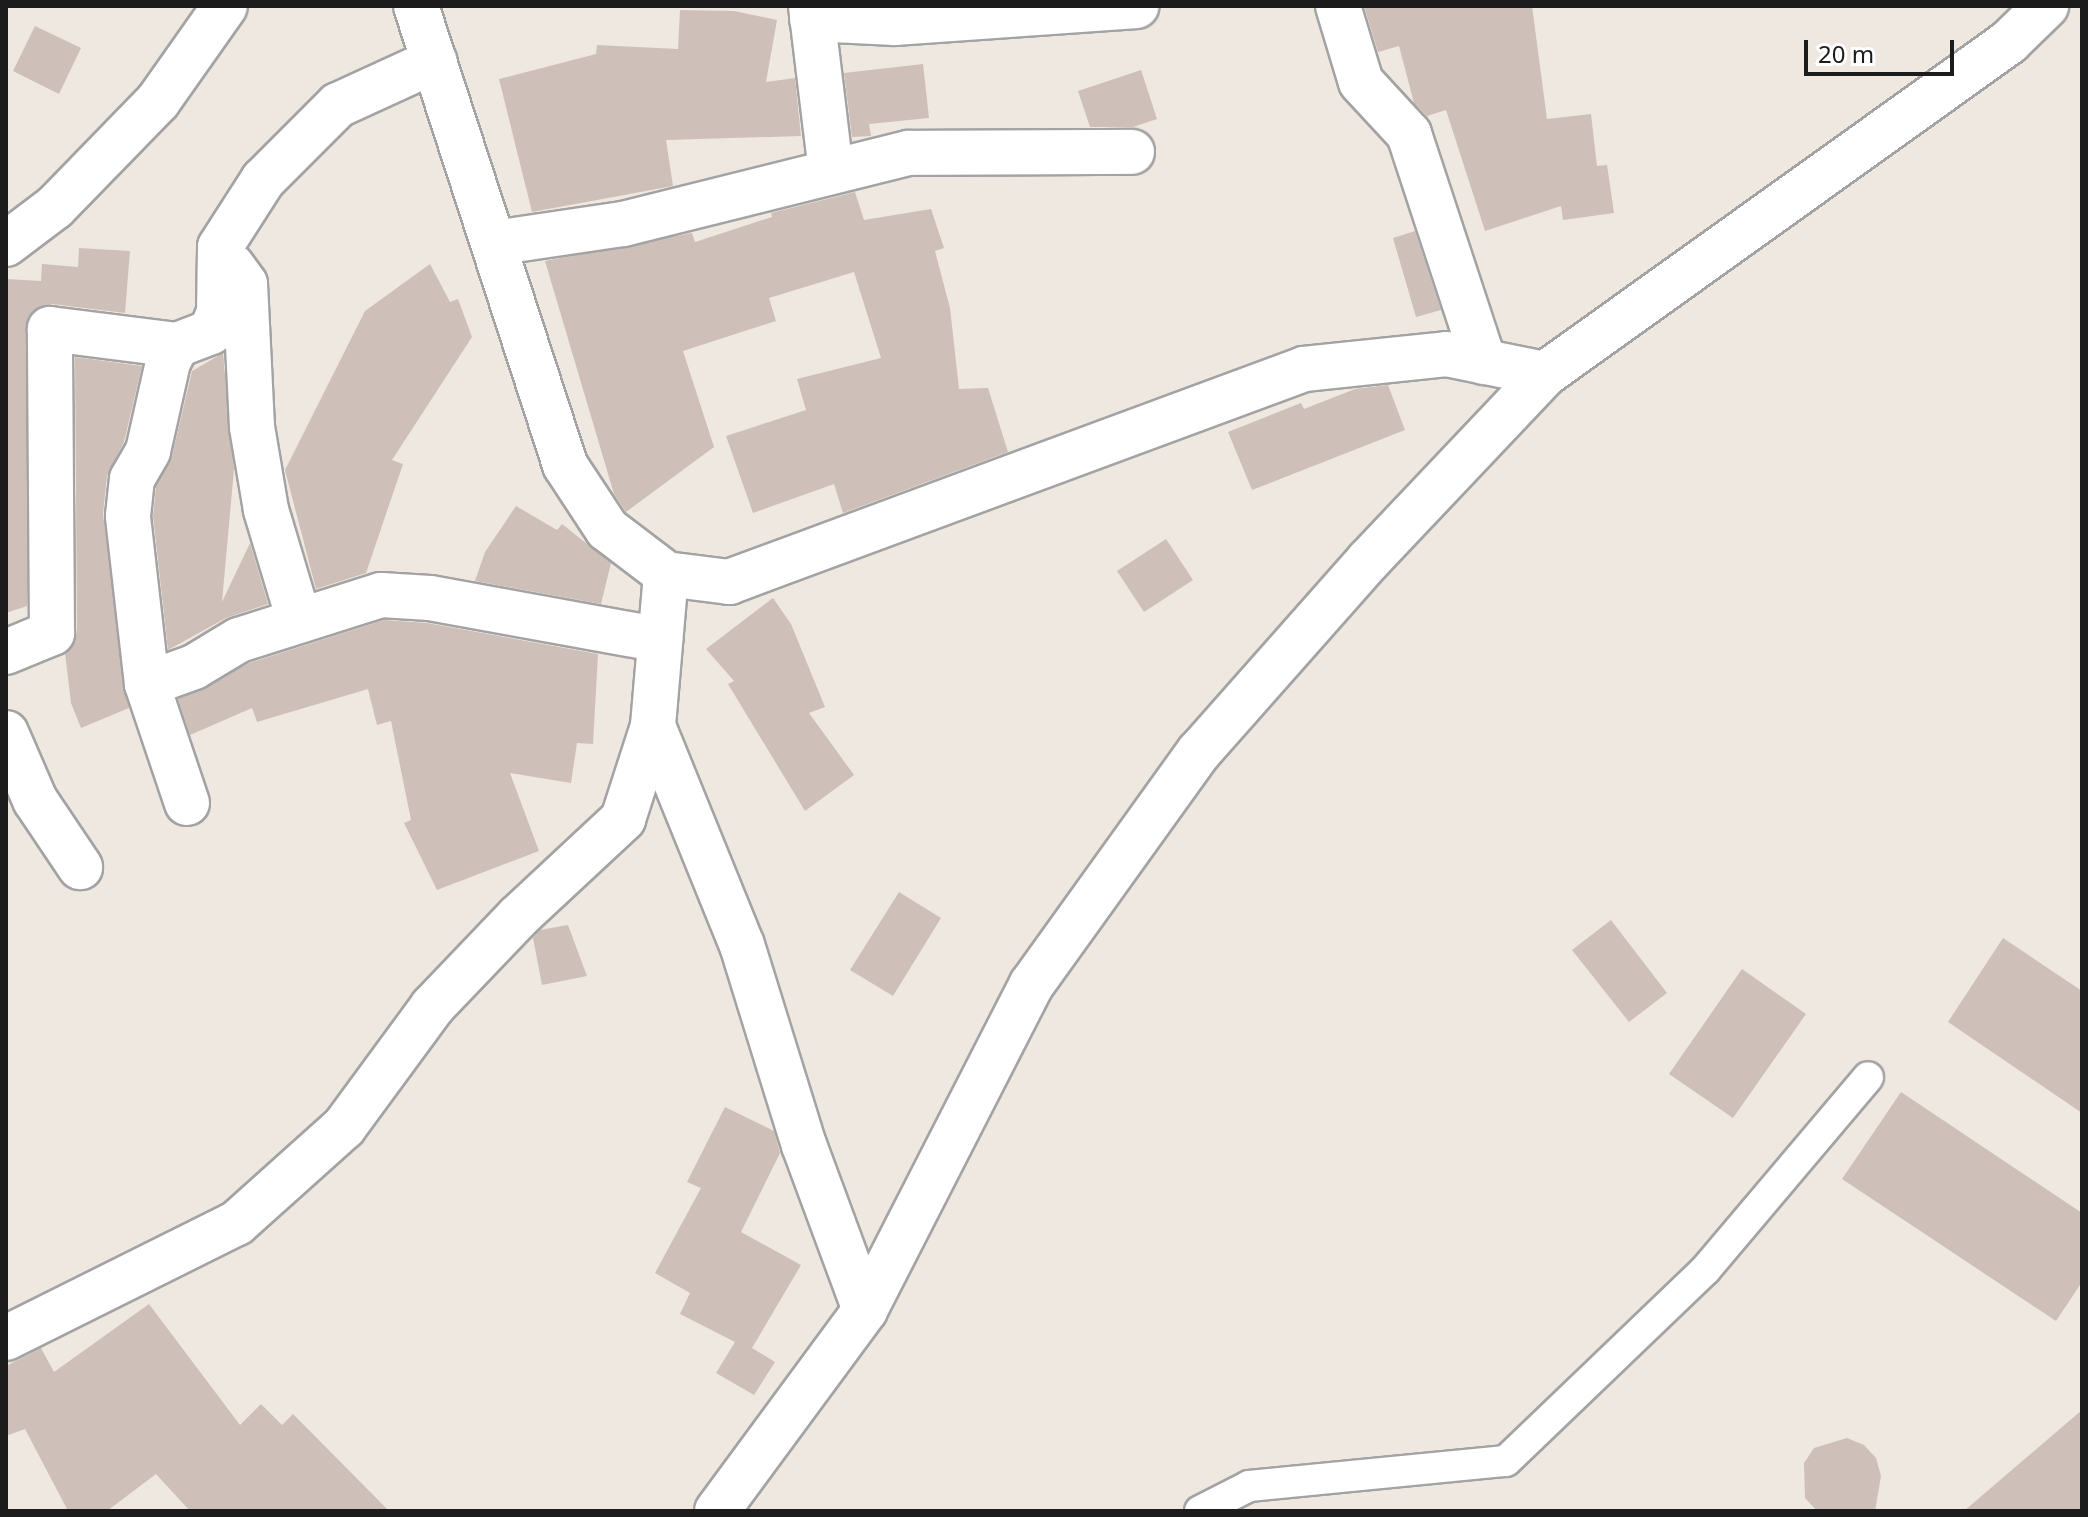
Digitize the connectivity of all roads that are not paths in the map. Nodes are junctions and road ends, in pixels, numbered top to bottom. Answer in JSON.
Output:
{"nodes":[{"id":1,"x":225,"y":6,"type":"edge"},
{"id":2,"x":416,"y":6,"type":"edge"},
{"id":3,"x":1136,"y":6,"type":"edge"},
{"id":4,"x":1338,"y":6,"type":"edge"},
{"id":5,"x":2046,"y":6,"type":"edge"},
{"id":6,"x":812,"y":12,"type":"edge"},
{"id":7,"x":434,"y":61,"type":"junction"},
{"id":8,"x":1132,"y":152,"type":"dead end"},
{"id":9,"x":831,"y":172,"type":"junction"},
{"id":10,"x":494,"y":243,"type":"junction"},
{"id":11,"x":6,"y":244,"type":"edge"},
{"id":12,"x":220,"y":247,"type":"junction"},
{"id":13,"x":177,"y":345,"type":"junction"},
{"id":14,"x":1484,"y":362,"type":"junction"},
{"id":15,"x":1545,"y":374,"type":"junction"},
{"id":16,"x":666,"y":574,"type":"junction"},
{"id":17,"x":299,"y":620,"type":"junction"},
{"id":18,"x":660,"y":640,"type":"junction"},
{"id":19,"x":6,"y":652,"type":"edge"},
{"id":20,"x":147,"y":684,"type":"junction"},
{"id":21,"x":653,"y":726,"type":"junction"},
{"id":22,"x":6,"y":733,"type":"edge"},
{"id":23,"x":187,"y":803,"type":"dead end"},
{"id":24,"x":80,"y":867,"type":"dead end"},
{"id":25,"x":1868,"y":1077,"type":"dead end"},
{"id":26,"x":865,"y":1310,"type":"junction"},
{"id":27,"x":6,"y":1338,"type":"edge"},
{"id":28,"x":717,"y":1511,"type":"edge"},
{"id":29,"x":1200,"y":1511,"type":"edge"}],
"edges":[{"from":1,"to":11,"type":"street"},
{"from":2,"to":7,"type":"street"},
{"from":3,"to":6,"type":"street"},
{"from":4,"to":14,"type":"street"},
{"from":5,"to":15,"type":"street"},
{"from":6,"to":9,"type":"street"},
{"from":7,"to":10,"type":"street"},
{"from":7,"to":12,"type":"street"},
{"from":8,"to":9,"type":"street"},
{"from":9,"to":10,"type":"street"},
{"from":10,"to":16,"type":"street"},
{"from":12,"to":13,"type":"street"},
{"from":12,"to":17,"type":"street"},
{"from":13,"to":19,"type":"street"},
{"from":13,"to":20,"type":"street"},
{"from":14,"to":15,"type":"street"},
{"from":14,"to":16,"type":"street"},
{"from":15,"to":26,"type":"street"},
{"from":16,"to":18,"type":"street"},
{"from":17,"to":18,"type":"street"},
{"from":17,"to":20,"type":"street"},
{"from":18,"to":21,"type":"street"},
{"from":20,"to":23,"type":"street"},
{"from":21,"to":26,"type":"street"},
{"from":21,"to":27,"type":"street"},
{"from":22,"to":24,"type":"street"},
{"from":25,"to":29,"type":"lane"},
{"from":26,"to":28,"type":"street"}]}
